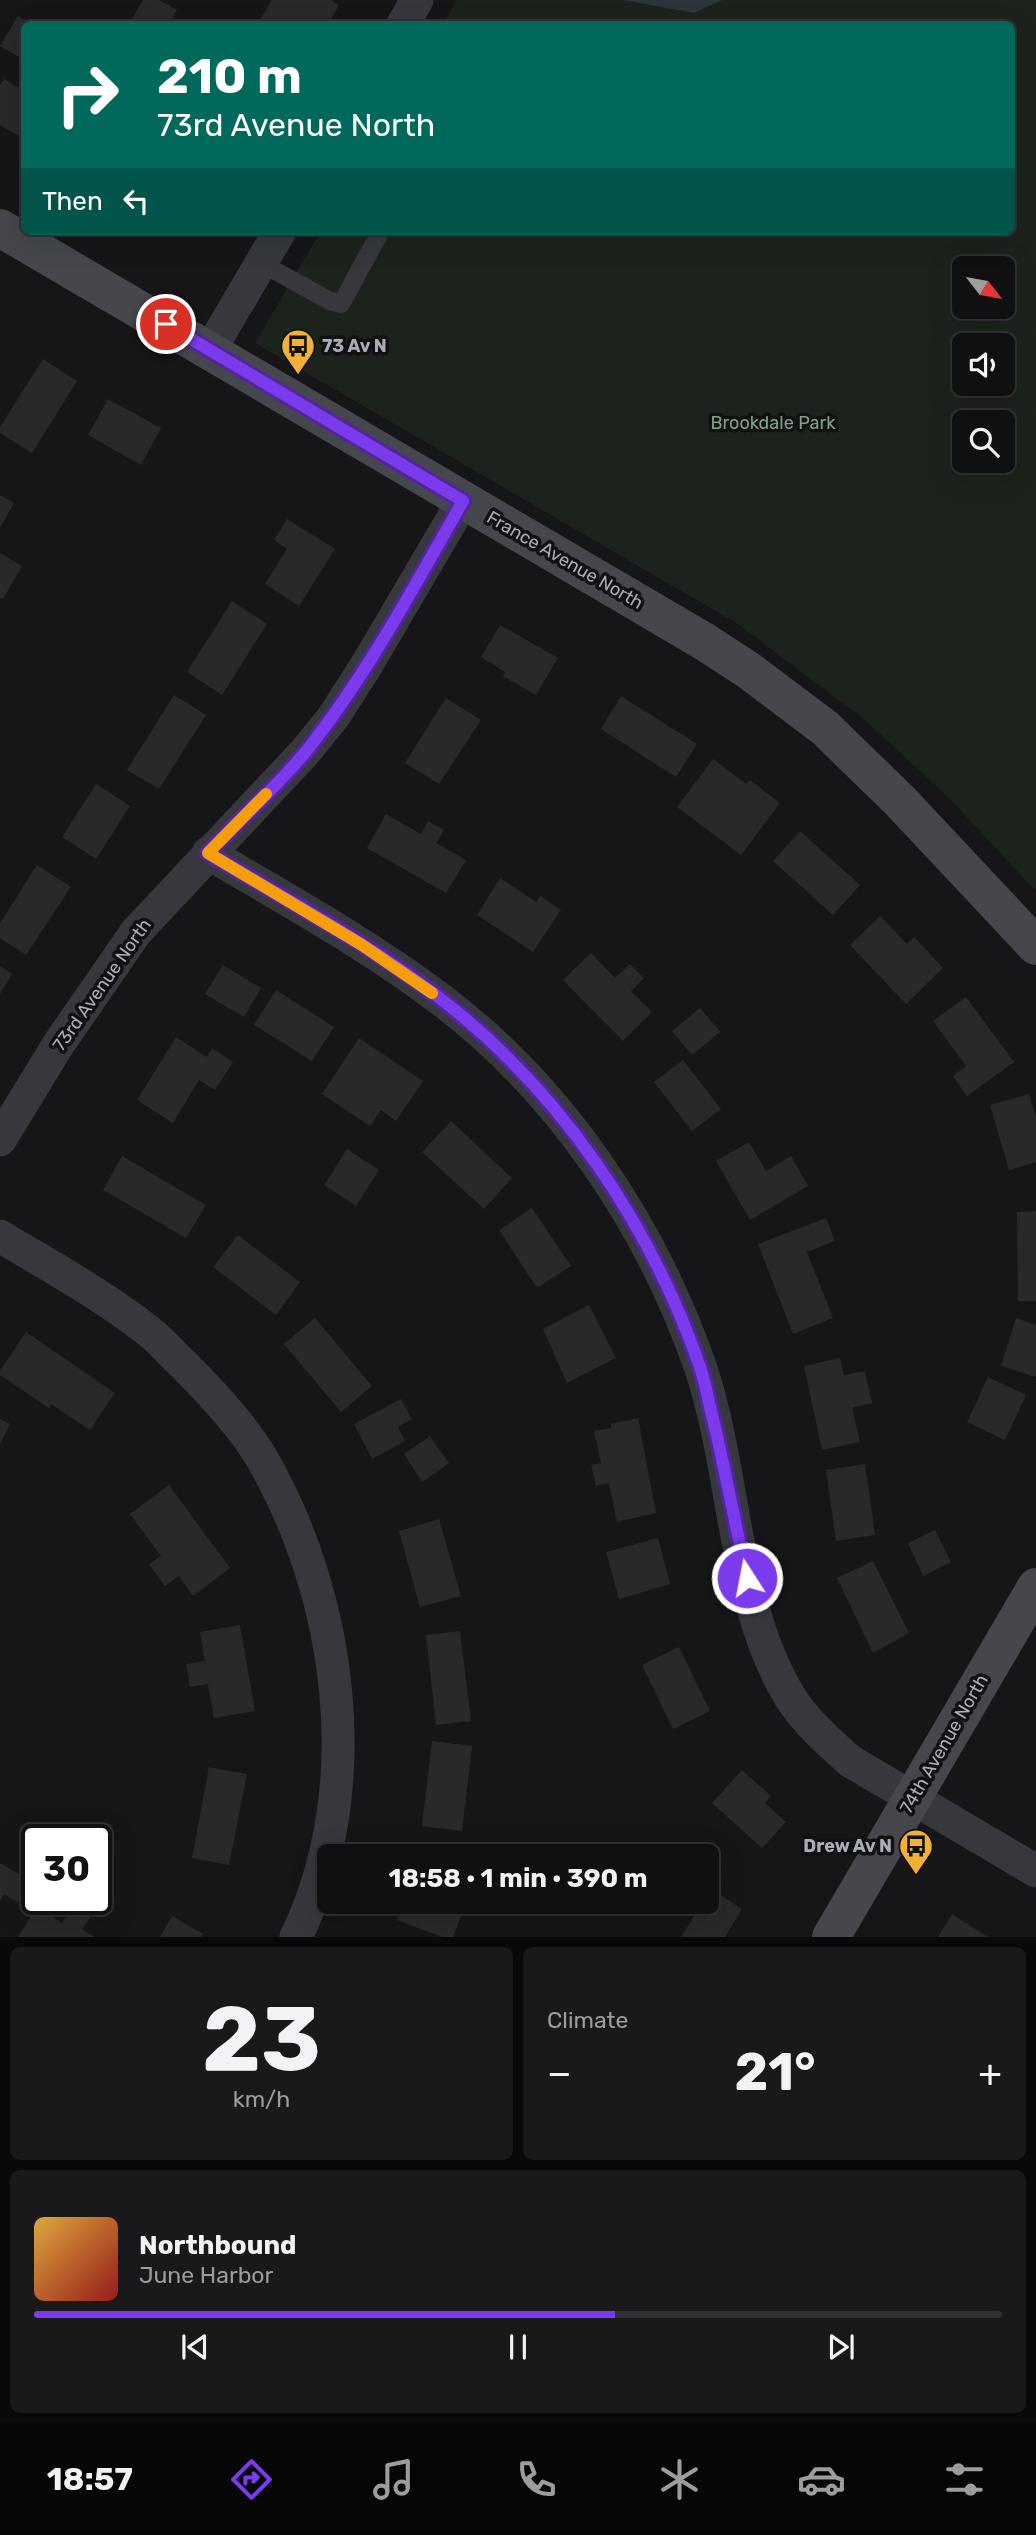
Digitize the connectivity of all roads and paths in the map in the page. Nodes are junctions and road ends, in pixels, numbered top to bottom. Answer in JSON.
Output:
{"nodes":[{"id":1,"x":417,"y":0,"type":"edge"},
{"id":2,"x":405,"y":21,"type":"edge"},
{"id":3,"x":278,"y":235,"type":"edge"},
{"id":4,"x":379,"y":235,"type":"edge"},
{"id":5,"x":3,"y":238,"type":"edge"},
{"id":6,"x":261,"y":263,"type":"junction"},
{"id":7,"x":210,"y":350,"type":"junction"},
{"id":8,"x":463,"y":501,"type":"junction"},
{"id":9,"x":208,"y":853,"type":"junction"},
{"id":10,"x":1036,"y":946,"type":"edge"},
{"id":11,"x":0,"y":1140,"type":"edge"},
{"id":12,"x":0,"y":1236,"type":"edge"},
{"id":13,"x":1032,"y":1604,"type":"edge"},
{"id":14,"x":911,"y":1799,"type":"junction"},
{"id":15,"x":1036,"y":1871,"type":"edge"},
{"id":16,"x":296,"y":1937,"type":"edge"},
{"id":17,"x":831,"y":1937,"type":"edge"}],
"edges":[{"from":1,"to":2,"type":"street"},
{"from":3,"to":6,"type":"street"},
{"from":4,"to":6,"type":"lane"},
{"from":5,"to":7,"type":"street","name":"France Avenue North"},
{"from":6,"to":7,"type":"street"},
{"from":7,"to":8,"type":"street","name":"France Avenue North"},
{"from":8,"to":9,"type":"street","name":"73rd Avenue North"},
{"from":8,"to":10,"type":"street","name":"France Avenue North"},
{"from":9,"to":11,"type":"street","name":"73rd Avenue North"},
{"from":9,"to":14,"type":"street"},
{"from":12,"to":16,"type":"street"},
{"from":13,"to":14,"type":"street","name":"74th Avenue North"},
{"from":14,"to":15,"type":"street"},
{"from":14,"to":17,"type":"street","name":"74th Avenue North"}]}
